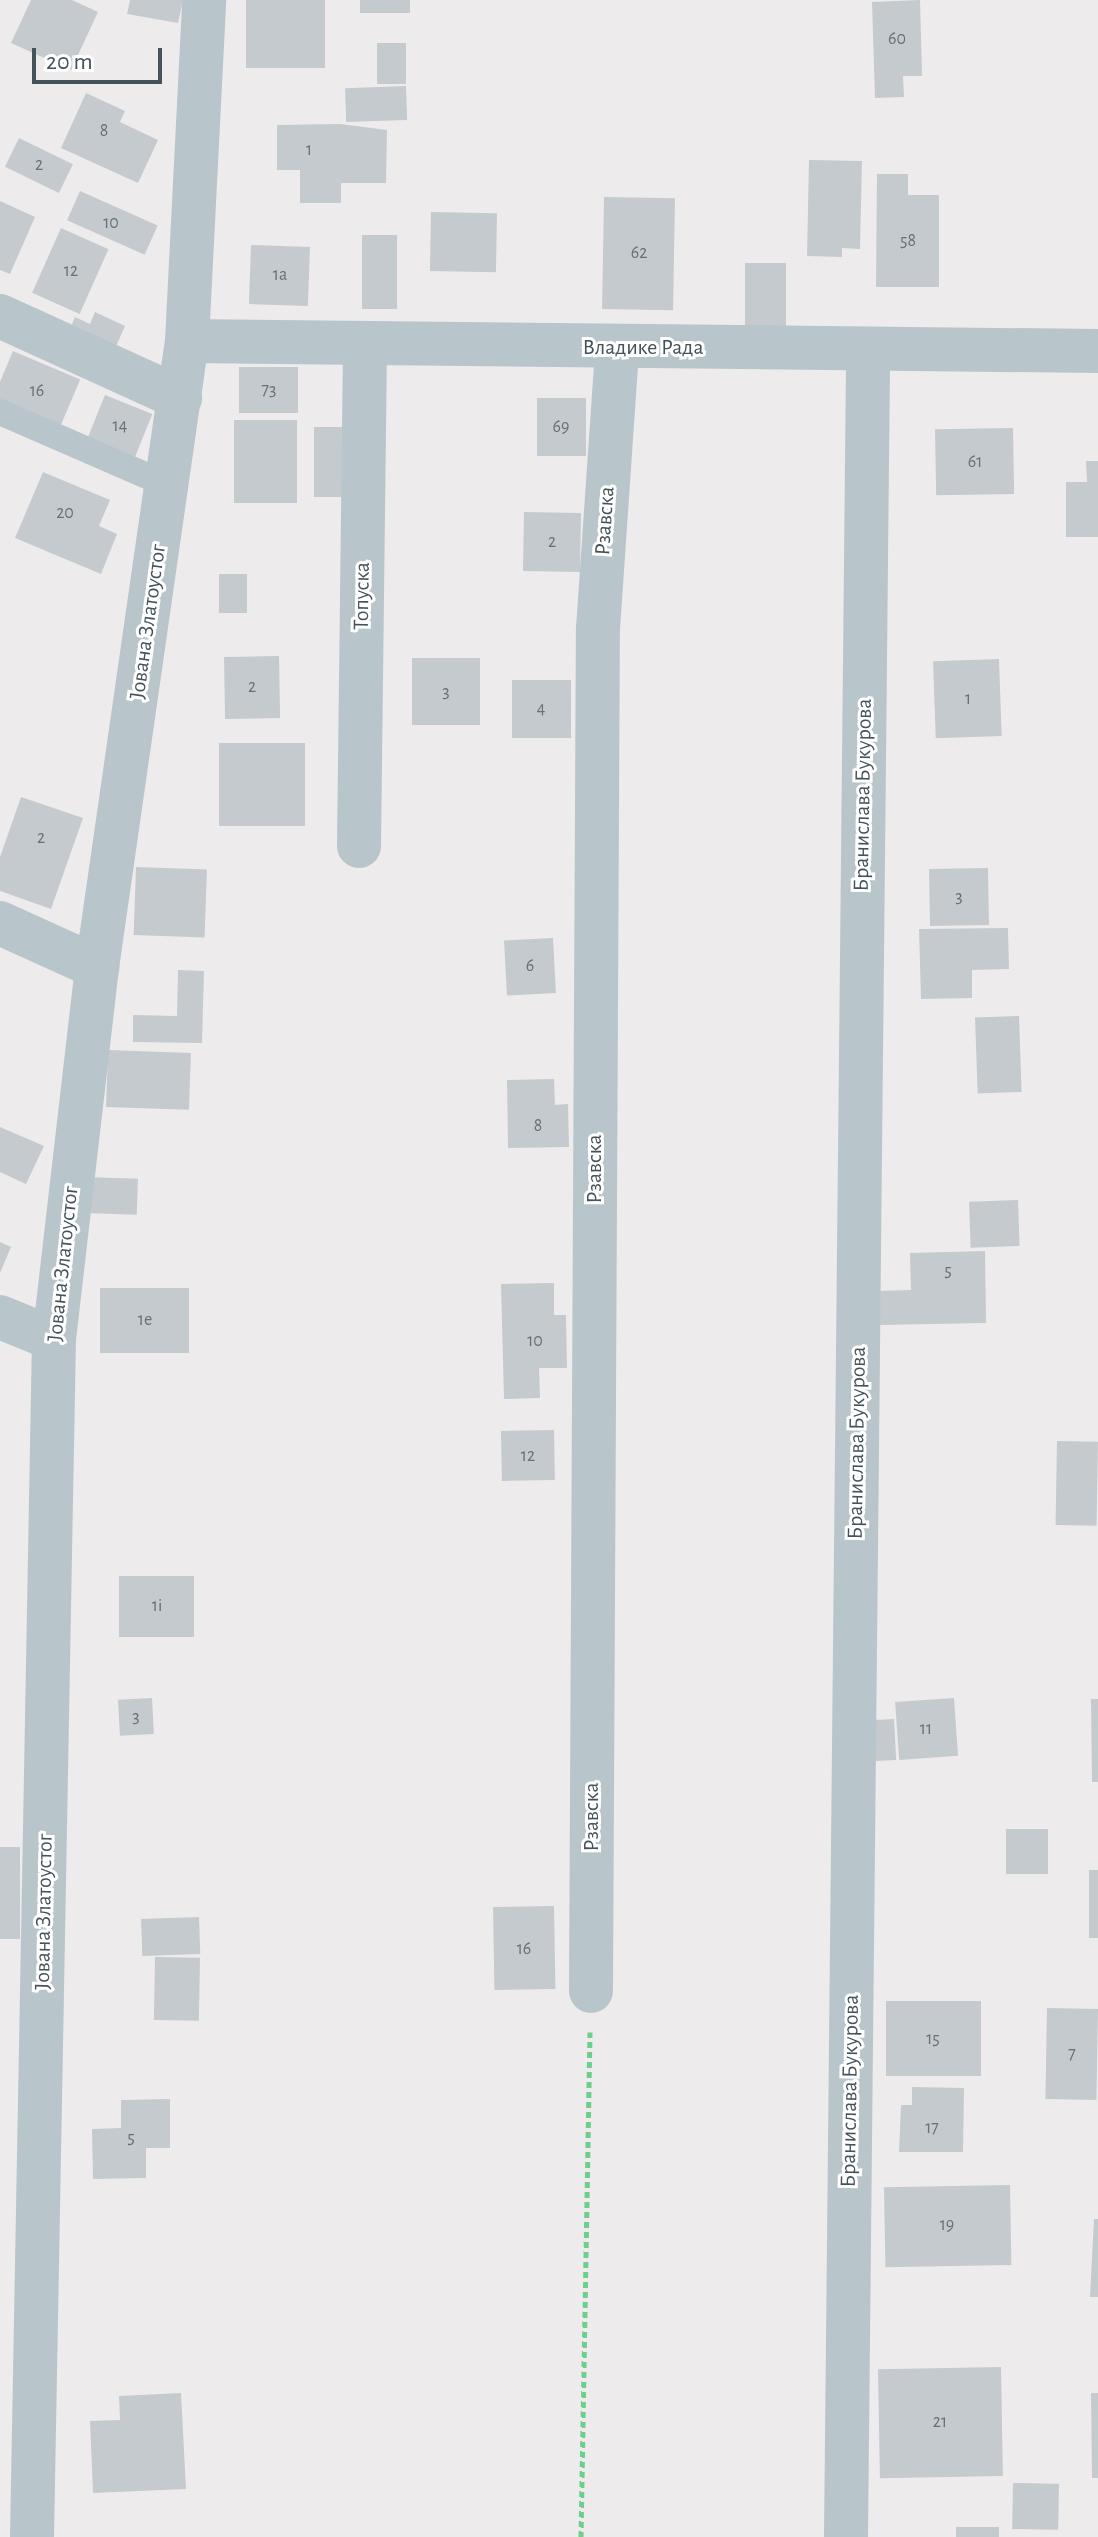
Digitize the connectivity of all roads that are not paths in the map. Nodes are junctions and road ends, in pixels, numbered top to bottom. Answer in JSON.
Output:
{"nodes":[{"id":1,"x":204,"y":0,"type":"edge"},
{"id":2,"x":0,"y":316,"type":"edge"},
{"id":3,"x":187,"y":341,"type":"junction"},
{"id":4,"x":365,"y":346,"type":"junction"},
{"id":5,"x":617,"y":348,"type":"junction"},
{"id":6,"x":868,"y":349,"type":"junction"},
{"id":7,"x":1098,"y":351,"type":"edge"},
{"id":8,"x":180,"y":398,"type":"junction"},
{"id":9,"x":0,"y":412,"type":"edge"},
{"id":10,"x":168,"y":485,"type":"junction"},
{"id":11,"x":359,"y":846,"type":"dead end"},
{"id":12,"x":0,"y":923,"type":"edge"},
{"id":13,"x":97,"y":967,"type":"junction"},
{"id":14,"x":0,"y":1317,"type":"edge"},
{"id":15,"x":54,"y":1339,"type":"junction"},
{"id":16,"x":591,"y":1991,"type":"road end"},
{"id":17,"x":32,"y":2537,"type":"edge"},
{"id":18,"x":846,"y":2537,"type":"edge"}],
"edges":[{"from":1,"to":3,"type":"street","name":"Јована Златоустог"},
{"from":2,"to":8,"type":"street"},
{"from":3,"to":4,"type":"street","name":"Владике Рада"},
{"from":3,"to":8,"type":"street","name":"Јована Златоустог"},
{"from":4,"to":5,"type":"street","name":"Владике Рада"},
{"from":4,"to":11,"type":"street","name":"Топуска"},
{"from":5,"to":6,"type":"street","name":"Владике Рада"},
{"from":5,"to":16,"type":"street","name":"Рзавска"},
{"from":6,"to":7,"type":"street","name":"Владике Рада"},
{"from":6,"to":18,"type":"street","name":"Бранислава Букурова"},
{"from":8,"to":10,"type":"street","name":"Јована Златоустог"},
{"from":9,"to":10,"type":"lane"},
{"from":10,"to":13,"type":"street","name":"Јована Златоустог"},
{"from":12,"to":13,"type":"street"},
{"from":13,"to":15,"type":"street","name":"Јована Златоустог"},
{"from":14,"to":15,"type":"street"},
{"from":15,"to":17,"type":"street","name":"Јована Златоустог"}]}
